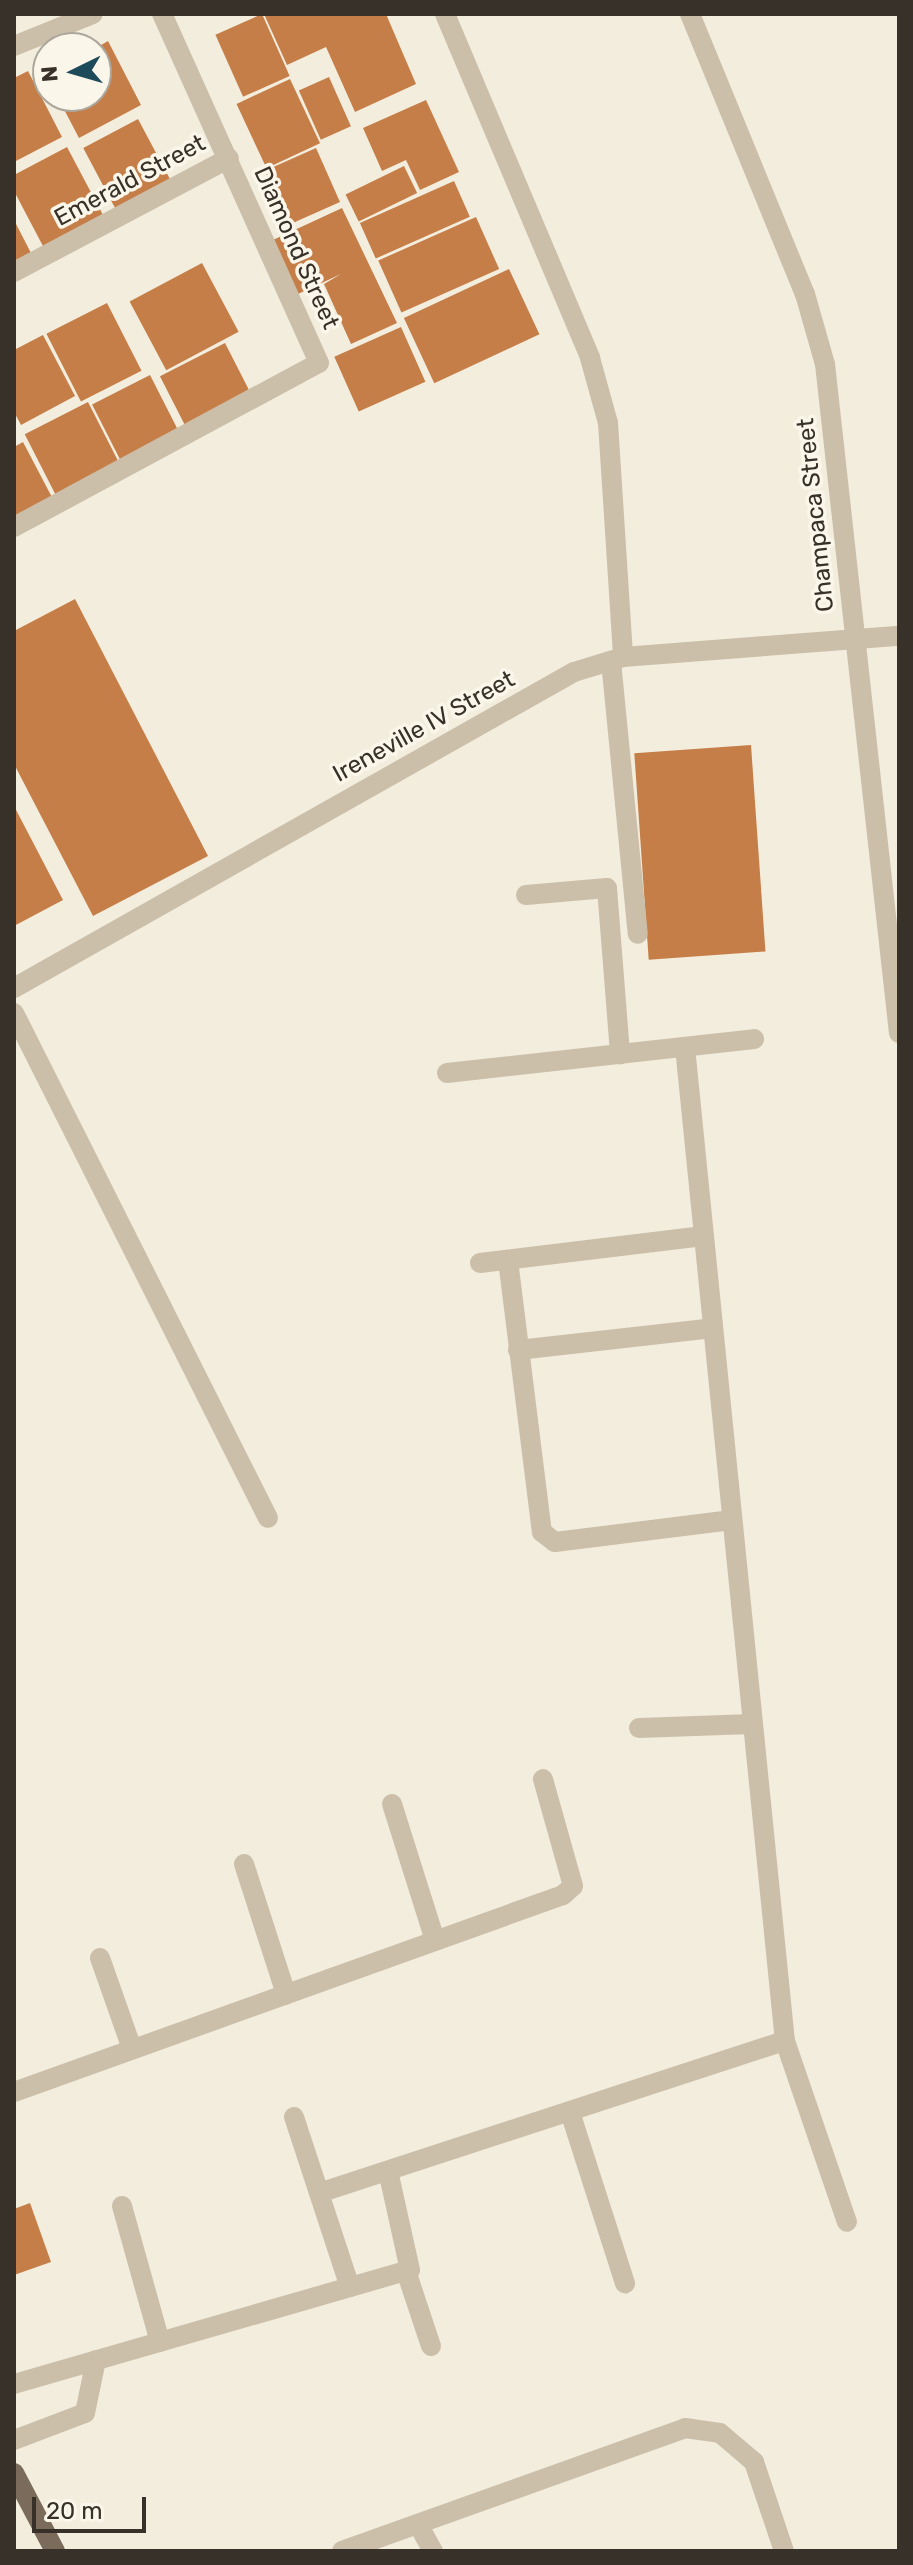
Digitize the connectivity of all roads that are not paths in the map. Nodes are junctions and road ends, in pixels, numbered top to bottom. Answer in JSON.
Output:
{"nodes":[{"id":1,"x":93,"y":14,"type":"edge"},
{"id":2,"x":162,"y":14,"type":"edge"},
{"id":3,"x":445,"y":14,"type":"edge"},
{"id":4,"x":690,"y":14,"type":"edge"},
{"id":5,"x":14,"y":46,"type":"edge"},
{"id":6,"x":229,"y":158,"type":"junction"},
{"id":7,"x":14,"y":272,"type":"edge"},
{"id":8,"x":14,"y":527,"type":"edge"},
{"id":9,"x":899,"y":636,"type":"edge"},
{"id":10,"x":856,"y":639,"type":"junction"},
{"id":11,"x":617,"y":659,"type":"junction"},
{"id":12,"x":526,"y":895,"type":"dead end"},
{"id":13,"x":638,"y":934,"type":"dead end"},
{"id":14,"x":14,"y":988,"type":"edge"},
{"id":15,"x":14,"y":1013,"type":"edge"},
{"id":16,"x":899,"y":1033,"type":"edge"},
{"id":17,"x":754,"y":1039,"type":"dead end"},
{"id":18,"x":685,"y":1047,"type":"junction"},
{"id":19,"x":620,"y":1054,"type":"junction"},
{"id":20,"x":447,"y":1073,"type":"dead end"},
{"id":21,"x":703,"y":1236,"type":"junction"},
{"id":22,"x":508,"y":1260,"type":"junction"},
{"id":23,"x":480,"y":1263,"type":"dead end"},
{"id":24,"x":713,"y":1328,"type":"junction"},
{"id":25,"x":518,"y":1350,"type":"junction"},
{"id":26,"x":268,"y":1518,"type":"dead end"},
{"id":27,"x":732,"y":1520,"type":"junction"},
{"id":28,"x":752,"y":1724,"type":"junction"},
{"id":29,"x":639,"y":1728,"type":"dead end"},
{"id":30,"x":543,"y":1779,"type":"dead end"},
{"id":31,"x":392,"y":1804,"type":"dead end"},
{"id":32,"x":244,"y":1864,"type":"dead end"},
{"id":33,"x":435,"y":1940,"type":"junction"},
{"id":34,"x":100,"y":1958,"type":"dead end"},
{"id":35,"x":286,"y":1994,"type":"junction"},
{"id":36,"x":785,"y":2041,"type":"junction"},
{"id":37,"x":132,"y":2049,"type":"junction"},
{"id":38,"x":14,"y":2092,"type":"edge"},
{"id":39,"x":570,"y":2112,"type":"junction"},
{"id":40,"x":294,"y":2117,"type":"dead end"},
{"id":41,"x":388,"y":2171,"type":"junction"},
{"id":42,"x":319,"y":2193,"type":"junction"},
{"id":43,"x":122,"y":2206,"type":"dead end"},
{"id":44,"x":847,"y":2222,"type":"dead end"},
{"id":45,"x":406,"y":2271,"type":"junction"},
{"id":46,"x":625,"y":2283,"type":"dead end"},
{"id":47,"x":350,"y":2287,"type":"junction"},
{"id":48,"x":160,"y":2342,"type":"junction"},
{"id":49,"x":431,"y":2346,"type":"dead end"},
{"id":50,"x":96,"y":2360,"type":"junction"},
{"id":51,"x":14,"y":2384,"type":"edge"},
{"id":52,"x":14,"y":2440,"type":"edge"},
{"id":53,"x":14,"y":2473,"type":"edge"},
{"id":54,"x":419,"y":2526,"type":"junction"},
{"id":55,"x":55,"y":2551,"type":"edge"},
{"id":56,"x":342,"y":2551,"type":"edge"},
{"id":57,"x":433,"y":2551,"type":"edge"},
{"id":58,"x":784,"y":2551,"type":"edge"}],
"edges":[{"from":1,"to":5,"type":"street"},
{"from":2,"to":6,"type":"street","name":"Diamond Street"},
{"from":3,"to":11,"type":"street"},
{"from":4,"to":10,"type":"street","name":"Champaca Street"},
{"from":6,"to":7,"type":"street","name":"Emerald Street"},
{"from":6,"to":8,"type":"street","name":"Diamond Street"},
{"from":9,"to":10,"type":"street","name":"Ireneville IV Street"},
{"from":10,"to":11,"type":"street","name":"Ireneville IV Street"},
{"from":10,"to":16,"type":"street","name":"Champaca Street"},
{"from":11,"to":13,"type":"street"},
{"from":11,"to":14,"type":"street","name":"Ireneville IV Street"},
{"from":12,"to":19,"type":"street"},
{"from":15,"to":26,"type":"street"},
{"from":17,"to":18,"type":"street"},
{"from":18,"to":19,"type":"street"},
{"from":18,"to":21,"type":"street"},
{"from":19,"to":20,"type":"street"},
{"from":21,"to":22,"type":"street"},
{"from":21,"to":24,"type":"street"},
{"from":22,"to":23,"type":"street"},
{"from":22,"to":25,"type":"street"},
{"from":24,"to":25,"type":"street"},
{"from":24,"to":27,"type":"street"},
{"from":25,"to":27,"type":"street"},
{"from":27,"to":28,"type":"street"},
{"from":28,"to":29,"type":"street"},
{"from":28,"to":36,"type":"street"},
{"from":30,"to":33,"type":"street"},
{"from":31,"to":33,"type":"street"},
{"from":32,"to":35,"type":"street"},
{"from":33,"to":35,"type":"street"},
{"from":34,"to":37,"type":"street"},
{"from":35,"to":37,"type":"street"},
{"from":36,"to":39,"type":"street"},
{"from":36,"to":44,"type":"street"},
{"from":37,"to":38,"type":"street"},
{"from":39,"to":41,"type":"street"},
{"from":39,"to":46,"type":"street"},
{"from":40,"to":42,"type":"street"},
{"from":41,"to":42,"type":"street"},
{"from":41,"to":45,"type":"street"},
{"from":42,"to":47,"type":"street"},
{"from":43,"to":48,"type":"street"},
{"from":45,"to":47,"type":"street"},
{"from":45,"to":49,"type":"street"},
{"from":47,"to":48,"type":"street"},
{"from":48,"to":50,"type":"street"},
{"from":50,"to":51,"type":"street"},
{"from":50,"to":52,"type":"street"},
{"from":53,"to":55,"type":"main road"},
{"from":54,"to":56,"type":"street"},
{"from":54,"to":57,"type":"street"},
{"from":54,"to":58,"type":"street"}]}
